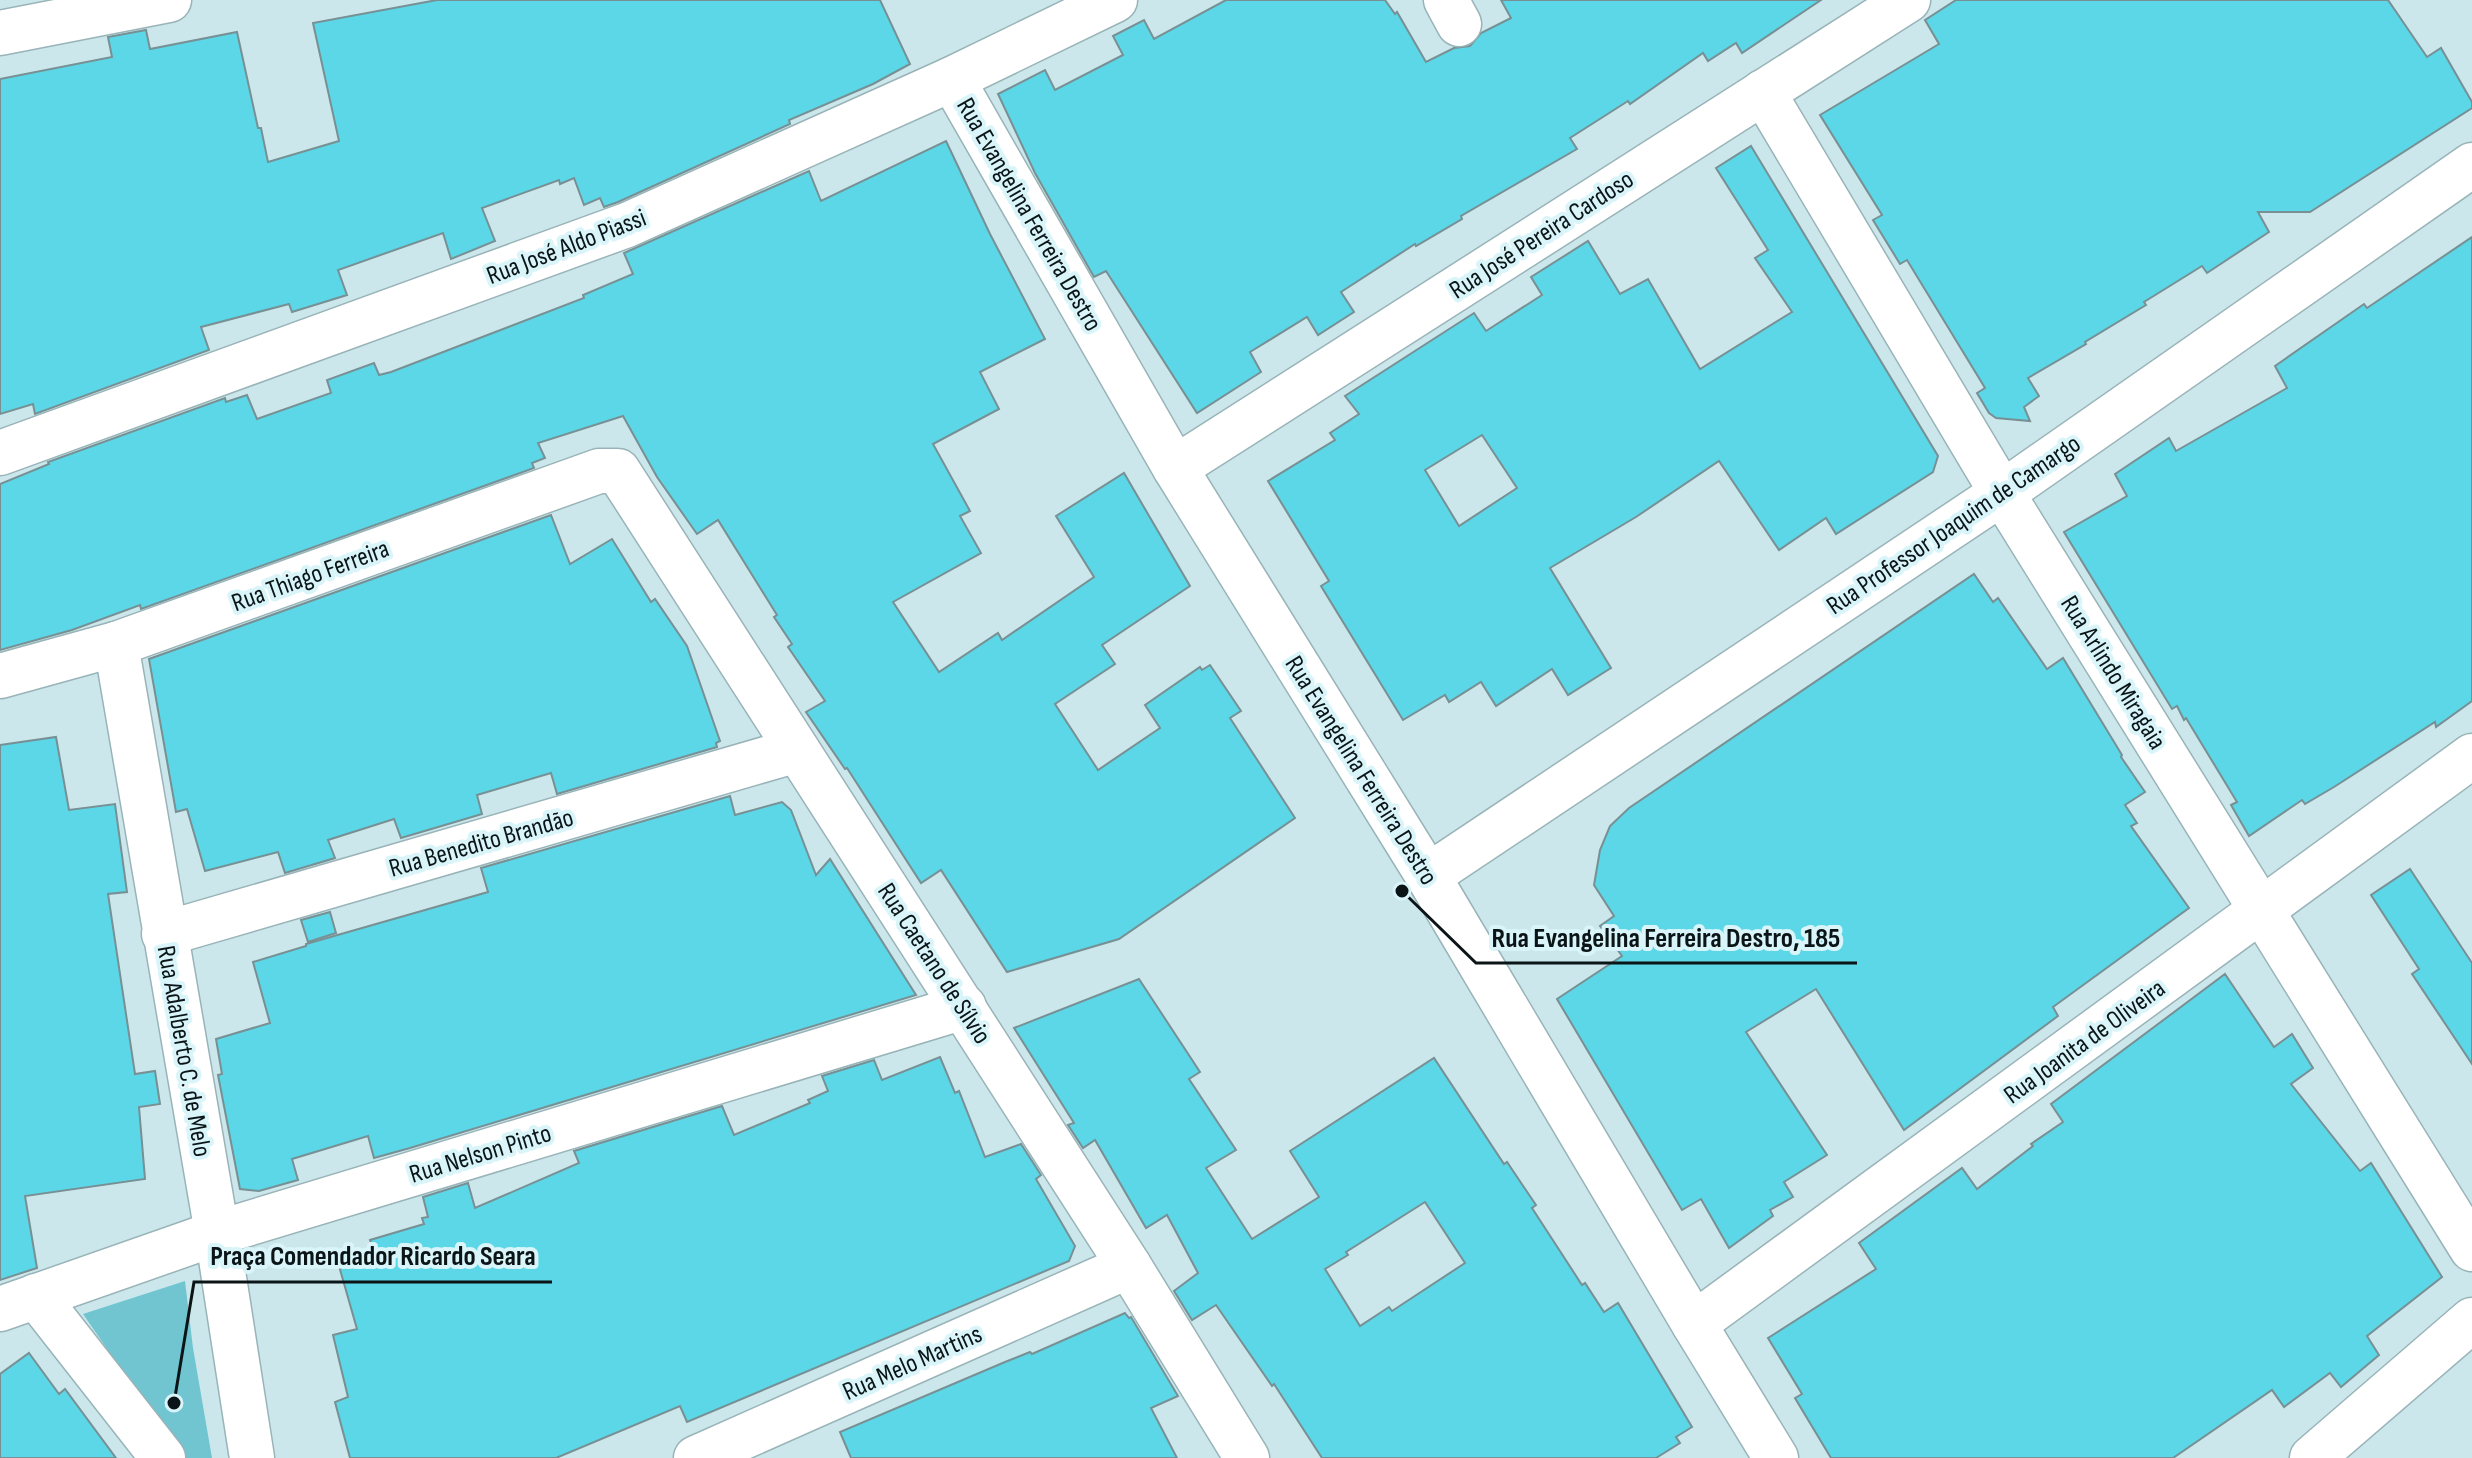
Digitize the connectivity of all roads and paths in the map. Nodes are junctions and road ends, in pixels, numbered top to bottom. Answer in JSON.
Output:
{"nodes":[{"id":1,"x":169,"y":0,"type":"edge"},
{"id":2,"x":1115,"y":0,"type":"edge"},
{"id":3,"x":1908,"y":0,"type":"edge"},
{"id":4,"x":0,"y":33,"type":"edge"},
{"id":5,"x":952,"y":79,"type":"junction"},
{"id":6,"x":1763,"y":92,"type":"junction"},
{"id":7,"x":2472,"y":165,"type":"edge"},
{"id":8,"x":0,"y":453,"type":"edge"},
{"id":9,"x":1175,"y":468,"type":"junction"},
{"id":10,"x":618,"y":471,"type":"joint"},
{"id":11,"x":2002,"y":493,"type":"junction"},
{"id":12,"x":116,"y":644,"type":"junction"},
{"id":13,"x":0,"y":676,"type":"edge"},
{"id":14,"x":797,"y":750,"type":"junction"},
{"id":15,"x":2472,"y":756,"type":"edge"},
{"id":16,"x":1428,"y":876,"type":"junction"},
{"id":17,"x":2263,"y":911,"type":"junction"},
{"id":18,"x":164,"y":934,"type":"junction"},
{"id":19,"x":964,"y":1007,"type":"junction"},
{"id":20,"x":217,"y":1233,"type":"junction"},
{"id":21,"x":2472,"y":1249,"type":"edge"},
{"id":22,"x":1129,"y":1266,"type":"junction"},
{"id":23,"x":18,"y":1302,"type":"edge"},
{"id":24,"x":2472,"y":1320,"type":"edge"},
{"id":25,"x":1694,"y":1324,"type":"junction"},
{"id":26,"x":163,"y":1458,"type":"edge"},
{"id":27,"x":252,"y":1458,"type":"edge"},
{"id":28,"x":696,"y":1458,"type":"edge"},
{"id":29,"x":1247,"y":1458,"type":"edge"},
{"id":30,"x":1776,"y":1458,"type":"edge"},
{"id":31,"x":2312,"y":1458,"type":"edge"}],
"edges":[{"from":1,"to":4,"type":"street"},
{"from":2,"to":5,"type":"street","name":"Rua José Aldo Piassi"},
{"from":3,"to":6,"type":"street","name":"Rua José Pereira Cardoso"},
{"from":5,"to":8,"type":"street","name":"Rua José Aldo Piassi"},
{"from":5,"to":9,"type":"street","name":"Rua Evangelina Ferreira Destro"},
{"from":6,"to":9,"type":"street","name":"Rua José Pereira Cardoso"},
{"from":6,"to":11,"type":"street","name":"Rua Arlindo Miragaia"},
{"from":7,"to":11,"type":"street","name":"Rua Professor Joaquim de Camargo"},
{"from":9,"to":16,"type":"street","name":"Rua Evangelina Ferreira Destro"},
{"from":10,"to":12,"type":"street","name":"Rua Thiago Ferreira"},
{"from":10,"to":14,"type":"street","name":"Rua Caetano de Sílvio"},
{"from":11,"to":16,"type":"street","name":"Rua Professor Joaquim de Camargo"},
{"from":11,"to":17,"type":"street","name":"Rua Arlindo Miragaia"},
{"from":12,"to":13,"type":"street","name":"Rua Thiago Ferreira"},
{"from":12,"to":18,"type":"street","name":"Rua Adalberto C. de Melo"},
{"from":14,"to":18,"type":"street","name":"Rua Benedito Brandão"},
{"from":14,"to":19,"type":"street","name":"Rua Caetano de Sílvio"},
{"from":15,"to":17,"type":"street","name":"Rua Joanita de Oliveira"},
{"from":16,"to":25,"type":"street","name":"Rua Evangelina Ferreira Destro"},
{"from":17,"to":21,"type":"street","name":"Rua Arlindo Miragaia"},
{"from":17,"to":25,"type":"street","name":"Rua Joanita de Oliveira"},
{"from":18,"to":20,"type":"street","name":"Rua Adalberto C. de Melo"},
{"from":19,"to":20,"type":"street","name":"Rua Nelson Pinto"},
{"from":19,"to":22,"type":"street","name":"Rua Caetano de Sílvio"},
{"from":20,"to":23,"type":"street","name":"Rua Nelson Pinto"},
{"from":20,"to":27,"type":"street","name":"Rua Adalberto C. de Melo"},
{"from":22,"to":28,"type":"street","name":"Rua Melo Martins"},
{"from":22,"to":29,"type":"street","name":"Rua Caetano de Sílvio"},
{"from":23,"to":26,"type":"street"},
{"from":24,"to":31,"type":"street"},
{"from":25,"to":30,"type":"street","name":"Rua Evangelina Ferreira Destro"}]}
